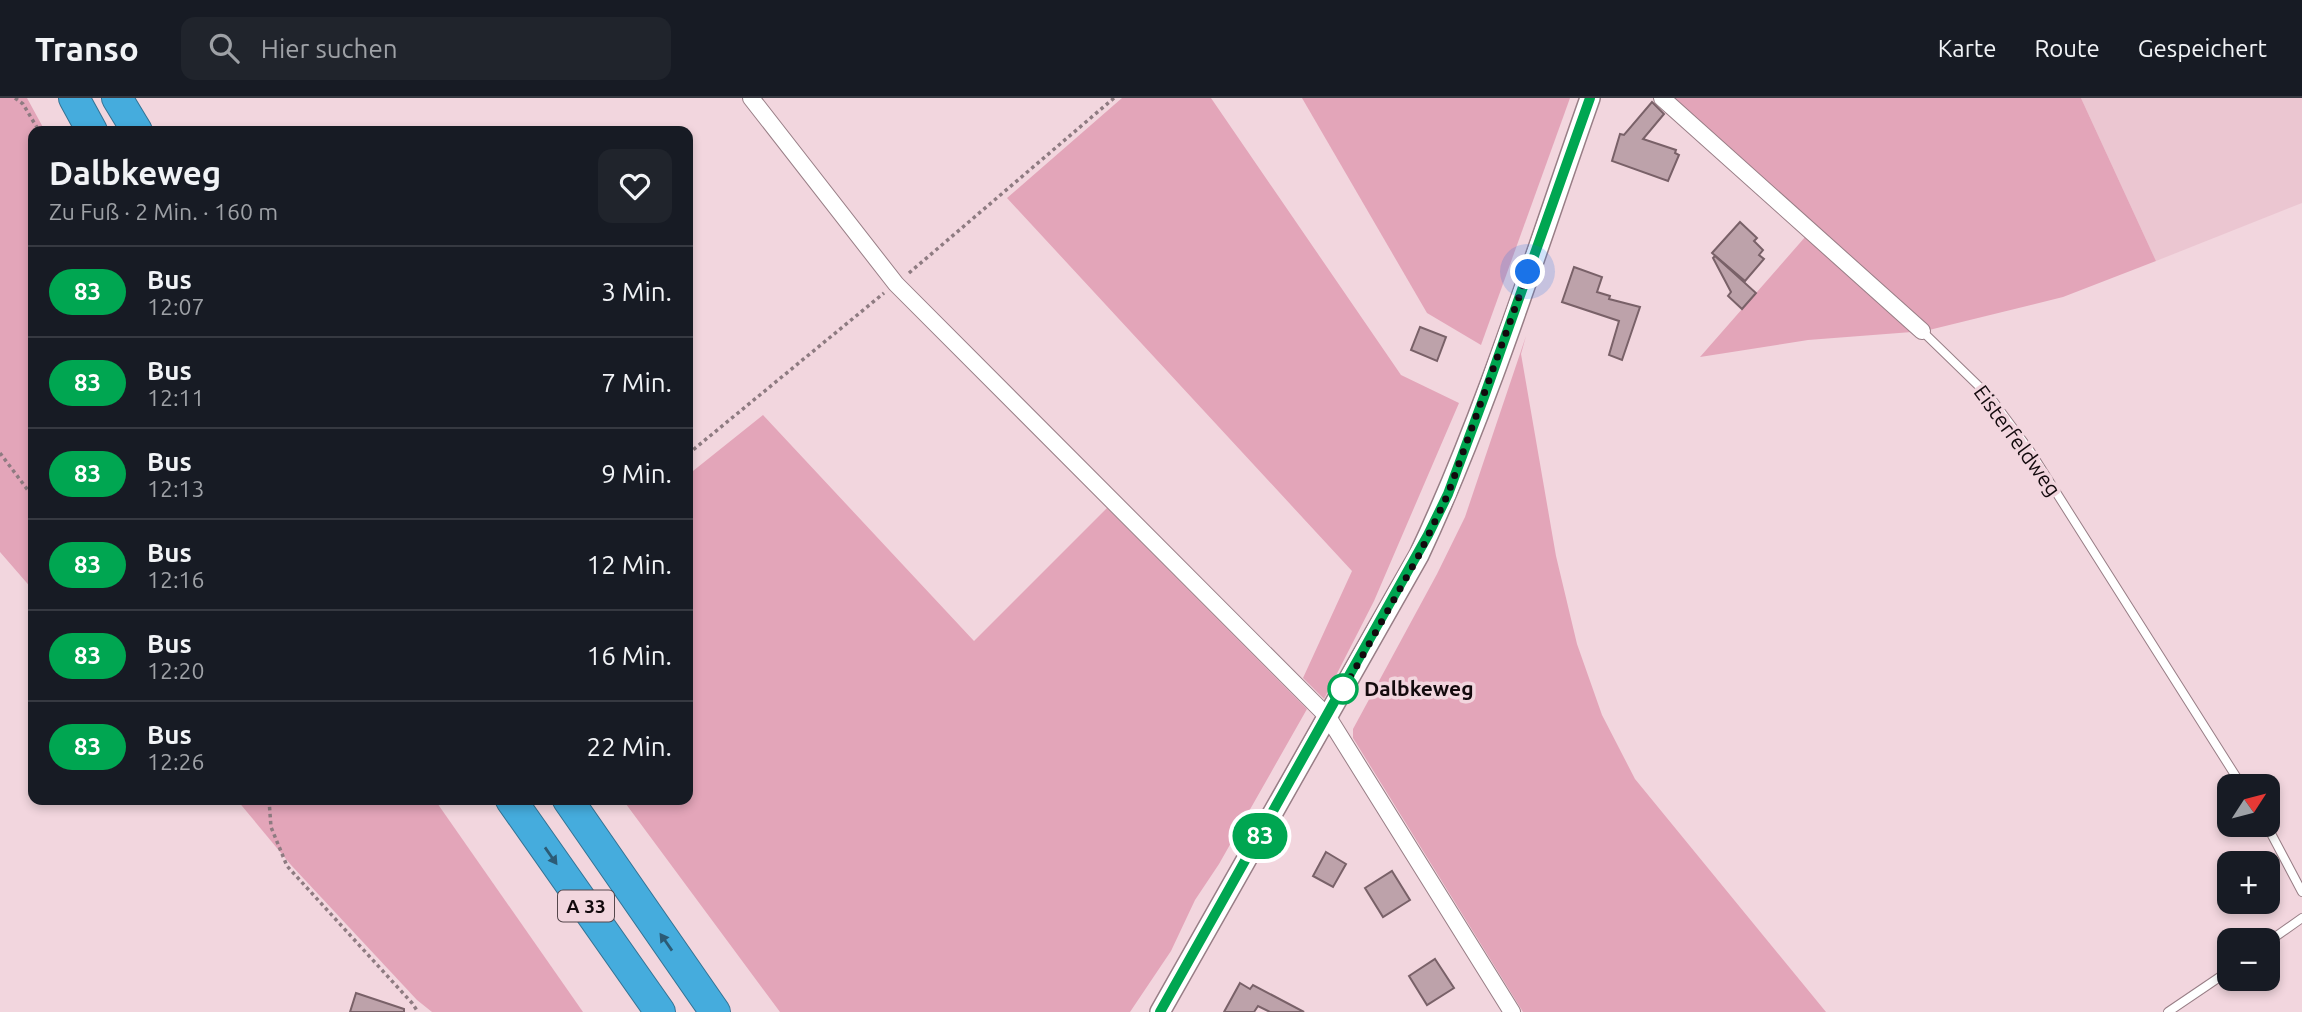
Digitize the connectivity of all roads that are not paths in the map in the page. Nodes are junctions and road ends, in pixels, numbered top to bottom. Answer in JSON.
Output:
{"nodes":[{"id":1,"x":74,"y":98,"type":"edge"},
{"id":2,"x":117,"y":98,"type":"edge"},
{"id":3,"x":751,"y":98,"type":"edge"},
{"id":4,"x":1590,"y":98,"type":"edge"},
{"id":5,"x":1662,"y":98,"type":"edge"},
{"id":6,"x":89,"y":126,"type":"edge"},
{"id":7,"x":134,"y":126,"type":"edge"},
{"id":8,"x":1922,"y":331,"type":"joint"},
{"id":9,"x":1328,"y":717,"type":"junction"},
{"id":10,"x":2234,"y":774,"type":"edge"},
{"id":11,"x":515,"y":805,"type":"edge"},
{"id":12,"x":571,"y":805,"type":"edge"},
{"id":13,"x":2273,"y":837,"type":"edge"},
{"id":14,"x":2302,"y":892,"type":"edge"},
{"id":15,"x":2302,"y":918,"type":"edge"},
{"id":16,"x":2280,"y":934,"type":"edge"},
{"id":17,"x":2217,"y":979,"type":"edge"},
{"id":18,"x":660,"y":1012,"type":"edge"},
{"id":19,"x":715,"y":1012,"type":"edge"},
{"id":20,"x":1160,"y":1012,"type":"edge"},
{"id":21,"x":1512,"y":1012,"type":"edge"},
{"id":22,"x":2168,"y":1012,"type":"edge"}],
"edges":[{"from":1,"to":6,"type":"highway"},
{"from":2,"to":7,"type":"highway"},
{"from":3,"to":9,"type":"street"},
{"from":4,"to":9,"type":"street"},
{"from":5,"to":8,"type":"street","name":"Eisterfeldweg"},
{"from":8,"to":10,"type":"lane","name":"Eisterfeldweg"},
{"from":9,"to":20,"type":"street"},
{"from":9,"to":21,"type":"street"},
{"from":11,"to":18,"type":"highway","number":"A 33","one_way":true},
{"from":19,"to":12,"type":"highway","number":"A 33","one_way":true},
{"from":13,"to":14,"type":"lane"},
{"from":15,"to":16,"type":"lane"},
{"from":17,"to":22,"type":"lane"}]}
